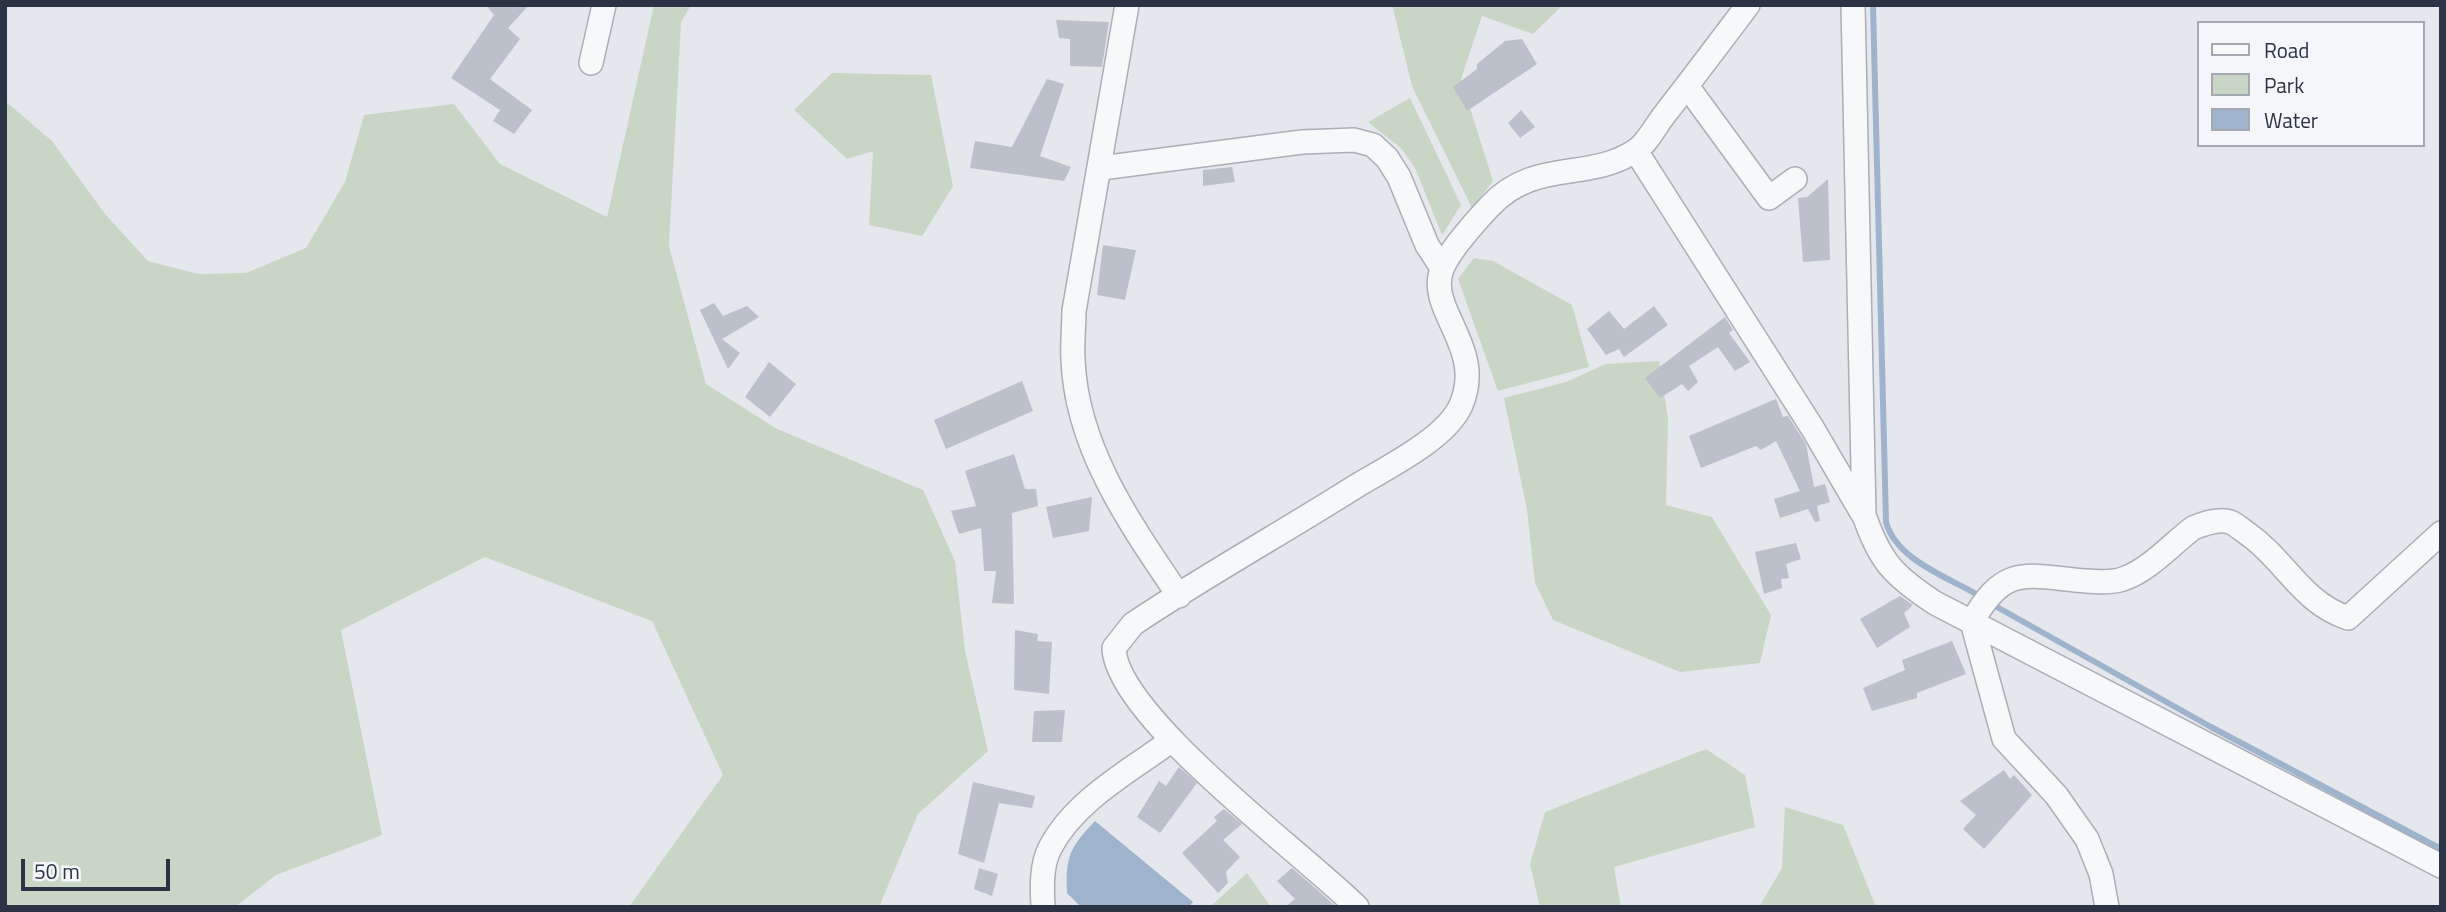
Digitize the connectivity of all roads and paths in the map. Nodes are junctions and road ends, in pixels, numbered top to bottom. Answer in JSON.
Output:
{"nodes":[{"id":1,"x":604,"y":5,"type":"edge"},
{"id":2,"x":1127,"y":5,"type":"edge"},
{"id":3,"x":1748,"y":5,"type":"edge"},
{"id":4,"x":1853,"y":5,"type":"edge"},
{"id":5,"x":591,"y":63,"type":"dead end"},
{"id":6,"x":1687,"y":86,"type":"junction"},
{"id":7,"x":1636,"y":151,"type":"junction"},
{"id":8,"x":1101,"y":167,"type":"junction"},
{"id":9,"x":1795,"y":179,"type":"dead end"},
{"id":10,"x":1442,"y":268,"type":"junction"},
{"id":11,"x":1864,"y":515,"type":"junction"},
{"id":12,"x":2441,"y":533,"type":"edge"},
{"id":13,"x":1179,"y":596,"type":"junction"},
{"id":14,"x":1972,"y":622,"type":"junction"},
{"id":15,"x":1172,"y":740,"type":"junction"},
{"id":16,"x":2441,"y":866,"type":"edge"},
{"id":17,"x":1043,"y":907,"type":"edge"},
{"id":18,"x":1357,"y":907,"type":"edge"},
{"id":19,"x":2107,"y":907,"type":"edge"}],
"edges":[{"from":1,"to":5,"type":"street"},
{"from":2,"to":8,"type":"street"},
{"from":3,"to":6,"type":"street"},
{"from":4,"to":11,"type":"street"},
{"from":6,"to":7,"type":"street"},
{"from":6,"to":9,"type":"street"},
{"from":7,"to":10,"type":"street"},
{"from":7,"to":11,"type":"street"},
{"from":8,"to":10,"type":"street"},
{"from":8,"to":13,"type":"street"},
{"from":10,"to":13,"type":"street"},
{"from":11,"to":14,"type":"street"},
{"from":12,"to":14,"type":"street"},
{"from":13,"to":15,"type":"street"},
{"from":14,"to":16,"type":"street"},
{"from":14,"to":19,"type":"street"},
{"from":15,"to":17,"type":"street"},
{"from":15,"to":18,"type":"street"}]}
